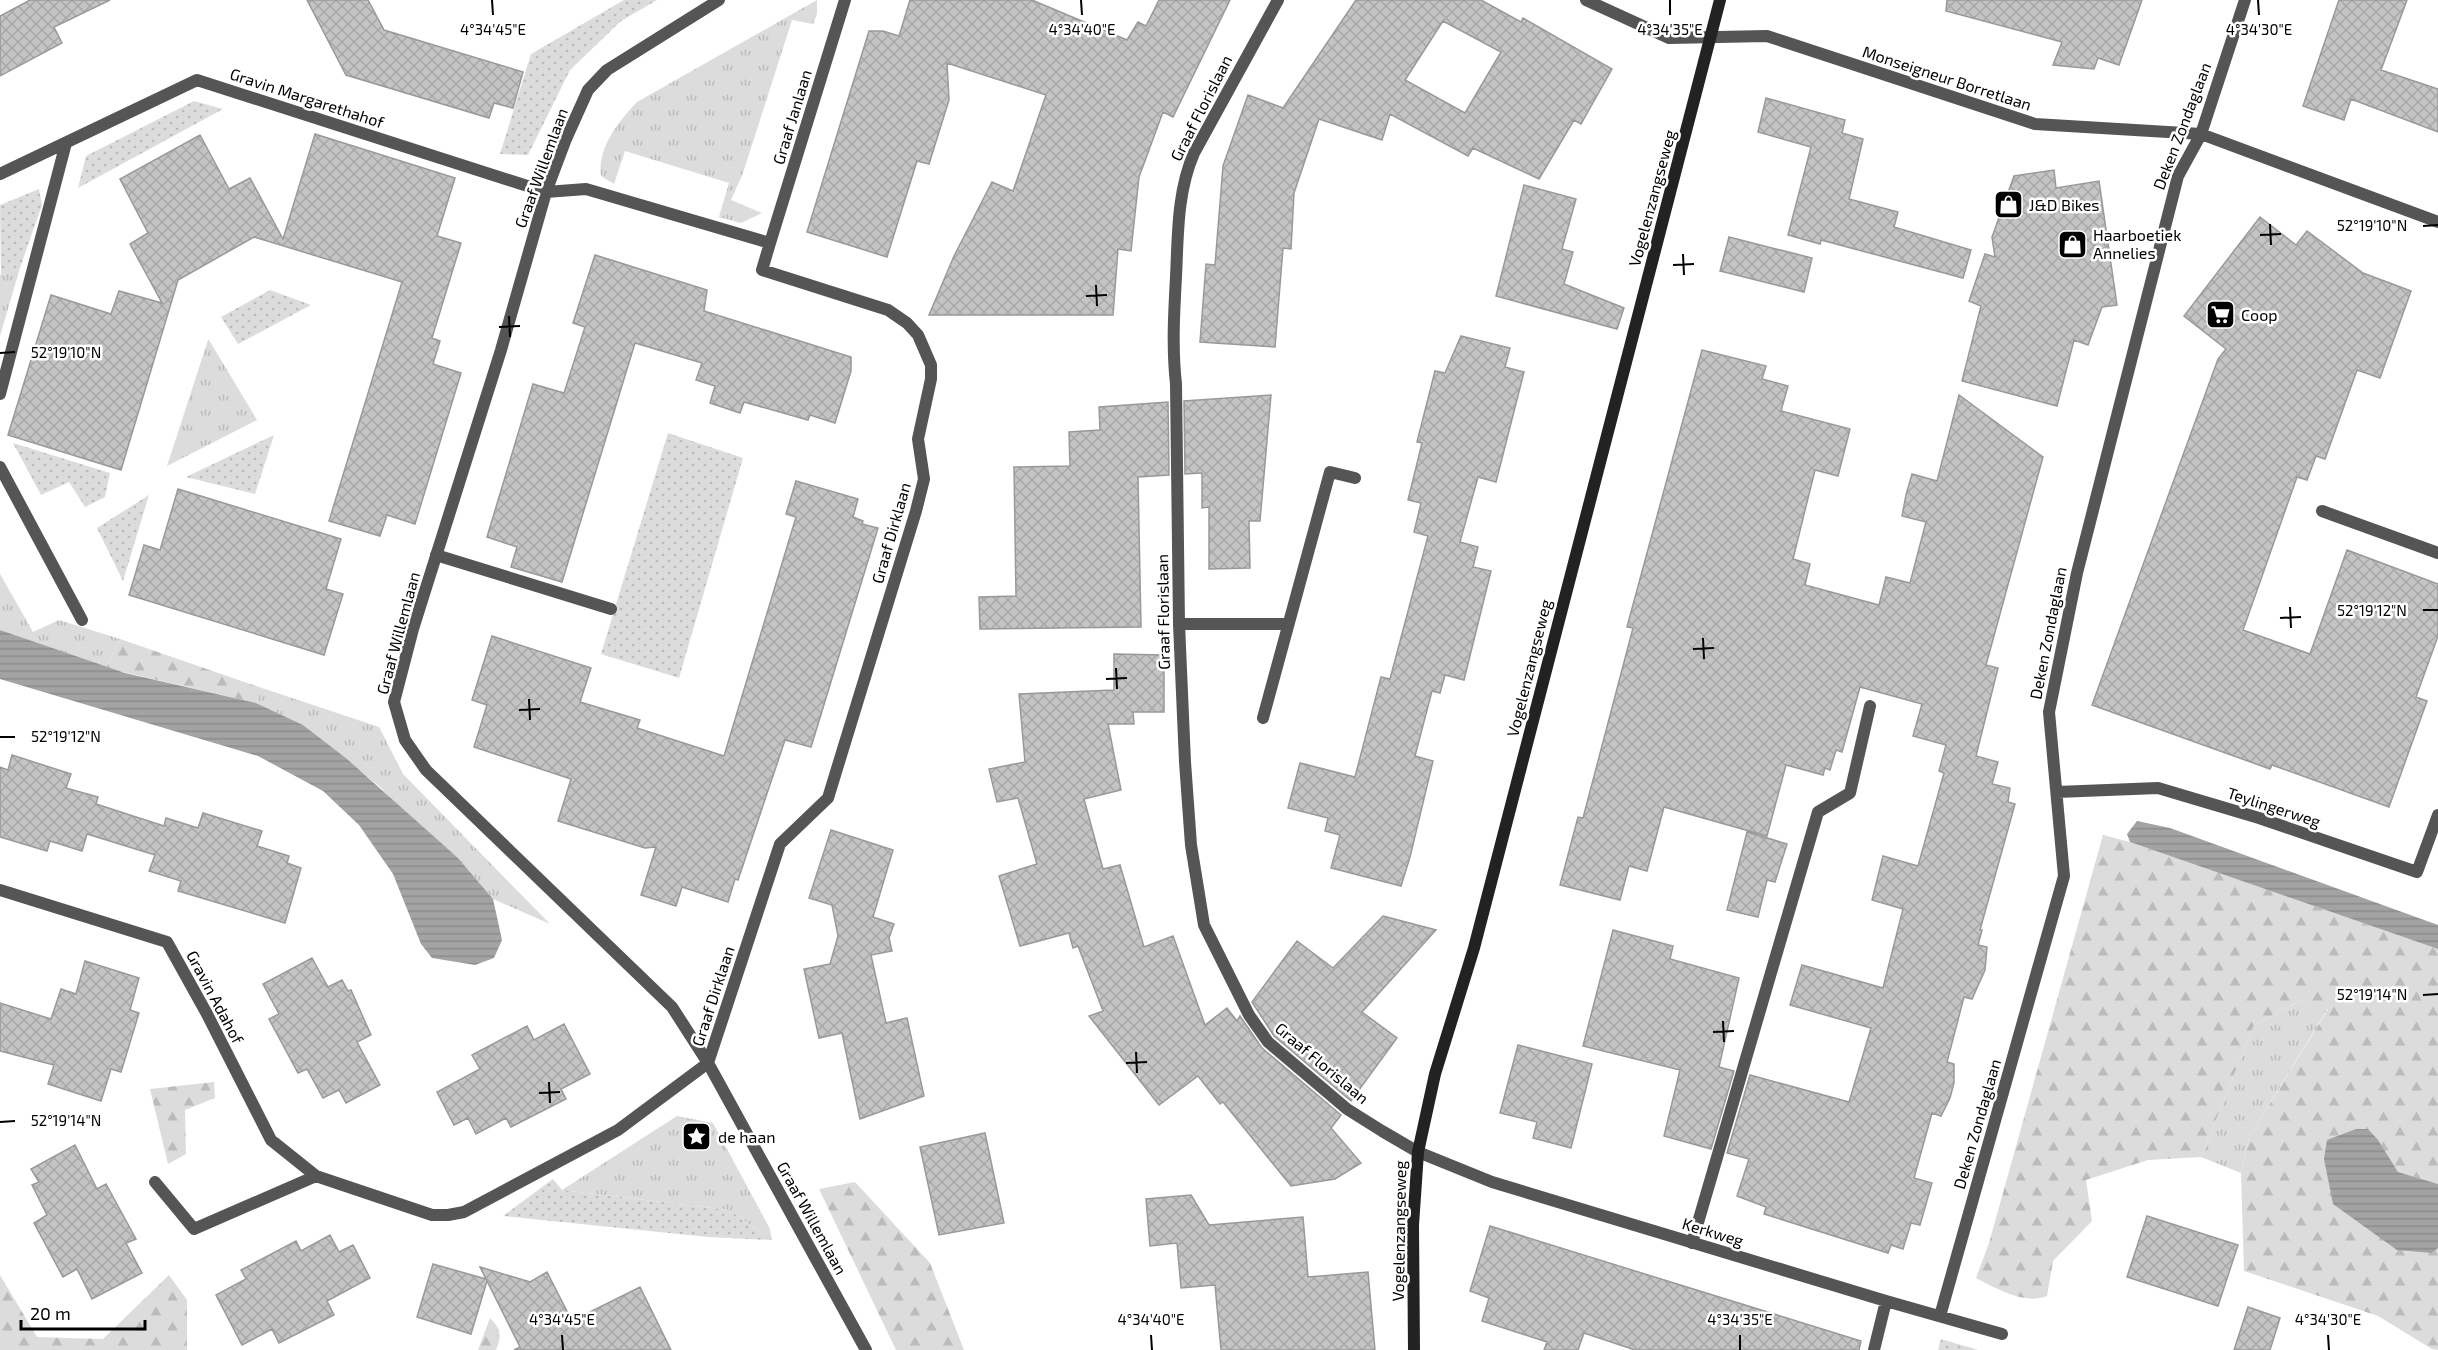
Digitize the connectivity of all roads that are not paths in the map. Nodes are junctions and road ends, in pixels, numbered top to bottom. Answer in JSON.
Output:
{"nodes":[{"id":1,"x":719,"y":0,"type":"edge"},
{"id":2,"x":844,"y":0,"type":"edge"},
{"id":3,"x":1278,"y":0,"type":"edge"},
{"id":4,"x":1586,"y":0,"type":"edge"},
{"id":5,"x":1720,"y":0,"type":"edge"},
{"id":6,"x":2245,"y":0,"type":"edge"},
{"id":7,"x":1711,"y":38,"type":"junction"},
{"id":8,"x":2201,"y":134,"type":"junction"},
{"id":9,"x":66,"y":143,"type":"junction"},
{"id":10,"x":0,"y":174,"type":"edge"},
{"id":11,"x":546,"y":192,"type":"junction"},
{"id":12,"x":2438,"y":222,"type":"edge"},
{"id":13,"x":770,"y":243,"type":"junction"},
{"id":14,"x":0,"y":394,"type":"edge"},
{"id":15,"x":0,"y":467,"type":"edge"},
{"id":16,"x":1355,"y":478,"type":"dead end"},
{"id":17,"x":2322,"y":511,"type":"dead end"},
{"id":18,"x":2438,"y":553,"type":"edge"},
{"id":19,"x":436,"y":555,"type":"junction"},
{"id":20,"x":611,"y":609,"type":"dead end"},
{"id":21,"x":82,"y":620,"type":"dead end"},
{"id":22,"x":1179,"y":624,"type":"junction"},
{"id":23,"x":1288,"y":624,"type":"junction"},
{"id":24,"x":1870,"y":706,"type":"dead end"},
{"id":25,"x":1263,"y":718,"type":"dead end"},
{"id":26,"x":2057,"y":792,"type":"junction"},
{"id":27,"x":2438,"y":815,"type":"edge"},
{"id":28,"x":0,"y":890,"type":"edge"},
{"id":29,"x":708,"y":1063,"type":"junction"},
{"id":30,"x":1418,"y":1152,"type":"junction"},
{"id":31,"x":316,"y":1176,"type":"junction"},
{"id":32,"x":155,"y":1182,"type":"dead end"},
{"id":33,"x":1692,"y":1243,"type":"junction"},
{"id":34,"x":1886,"y":1301,"type":"junction"},
{"id":35,"x":1940,"y":1316,"type":"junction"},
{"id":36,"x":2002,"y":1334,"type":"dead end"},
{"id":37,"x":866,"y":1350,"type":"edge"},
{"id":38,"x":1414,"y":1350,"type":"edge"},
{"id":39,"x":1874,"y":1350,"type":"edge"}],
"edges":[{"from":1,"to":11,"type":"street","name":"Graaf Willemlaan"},
{"from":2,"to":13,"type":"street","name":"Graaf Janlaan"},
{"from":3,"to":22,"type":"street","name":"Graaf Florislaan"},
{"from":4,"to":7,"type":"street","name":"Monseigneur Borretlaan"},
{"from":5,"to":7,"type":"main road","name":"Vogelenzangseweg"},
{"from":6,"to":8,"type":"street","name":"Deken Zondaglaan"},
{"from":7,"to":8,"type":"street","name":"Monseigneur Borretlaan"},
{"from":7,"to":30,"type":"main road","name":"Vogelenzangseweg"},
{"from":8,"to":12,"type":"street","name":"Monseigneur Borretlaan"},
{"from":8,"to":26,"type":"street","name":"Deken Zondaglaan"},
{"from":9,"to":10,"type":"street","name":"Gravin Margarethahof"},
{"from":9,"to":11,"type":"street","name":"Gravin Margarethahof"},
{"from":9,"to":14,"type":"street"},
{"from":11,"to":13,"type":"street"},
{"from":11,"to":19,"type":"street","name":"Graaf Willemlaan"},
{"from":13,"to":29,"type":"street","name":"Graaf Dirklaan"},
{"from":15,"to":21,"type":"street"},
{"from":16,"to":23,"type":"street"},
{"from":17,"to":18,"type":"street"},
{"from":19,"to":20,"type":"street"},
{"from":19,"to":29,"type":"street","name":"Graaf Willemlaan"},
{"from":22,"to":23,"type":"street"},
{"from":22,"to":30,"type":"street","name":"Graaf Florislaan"},
{"from":23,"to":25,"type":"street"},
{"from":24,"to":33,"type":"street"},
{"from":26,"to":27,"type":"street","name":"Teylingerweg"},
{"from":26,"to":35,"type":"street","name":"Deken Zondaglaan"},
{"from":28,"to":31,"type":"street","name":"Gravin Adahof"},
{"from":29,"to":31,"type":"street","name":"Gravin Adahof"},
{"from":29,"to":37,"type":"street","name":"Graaf Willemlaan"},
{"from":30,"to":33,"type":"street","name":"Kerkweg"},
{"from":30,"to":38,"type":"main road","name":"Vogelenzangseweg"},
{"from":31,"to":32,"type":"street"},
{"from":33,"to":34,"type":"street","name":"Kerkweg"},
{"from":34,"to":35,"type":"street","name":"Kerkweg"},
{"from":34,"to":39,"type":"street"},
{"from":35,"to":36,"type":"street","name":"Kerkweg"}]}
